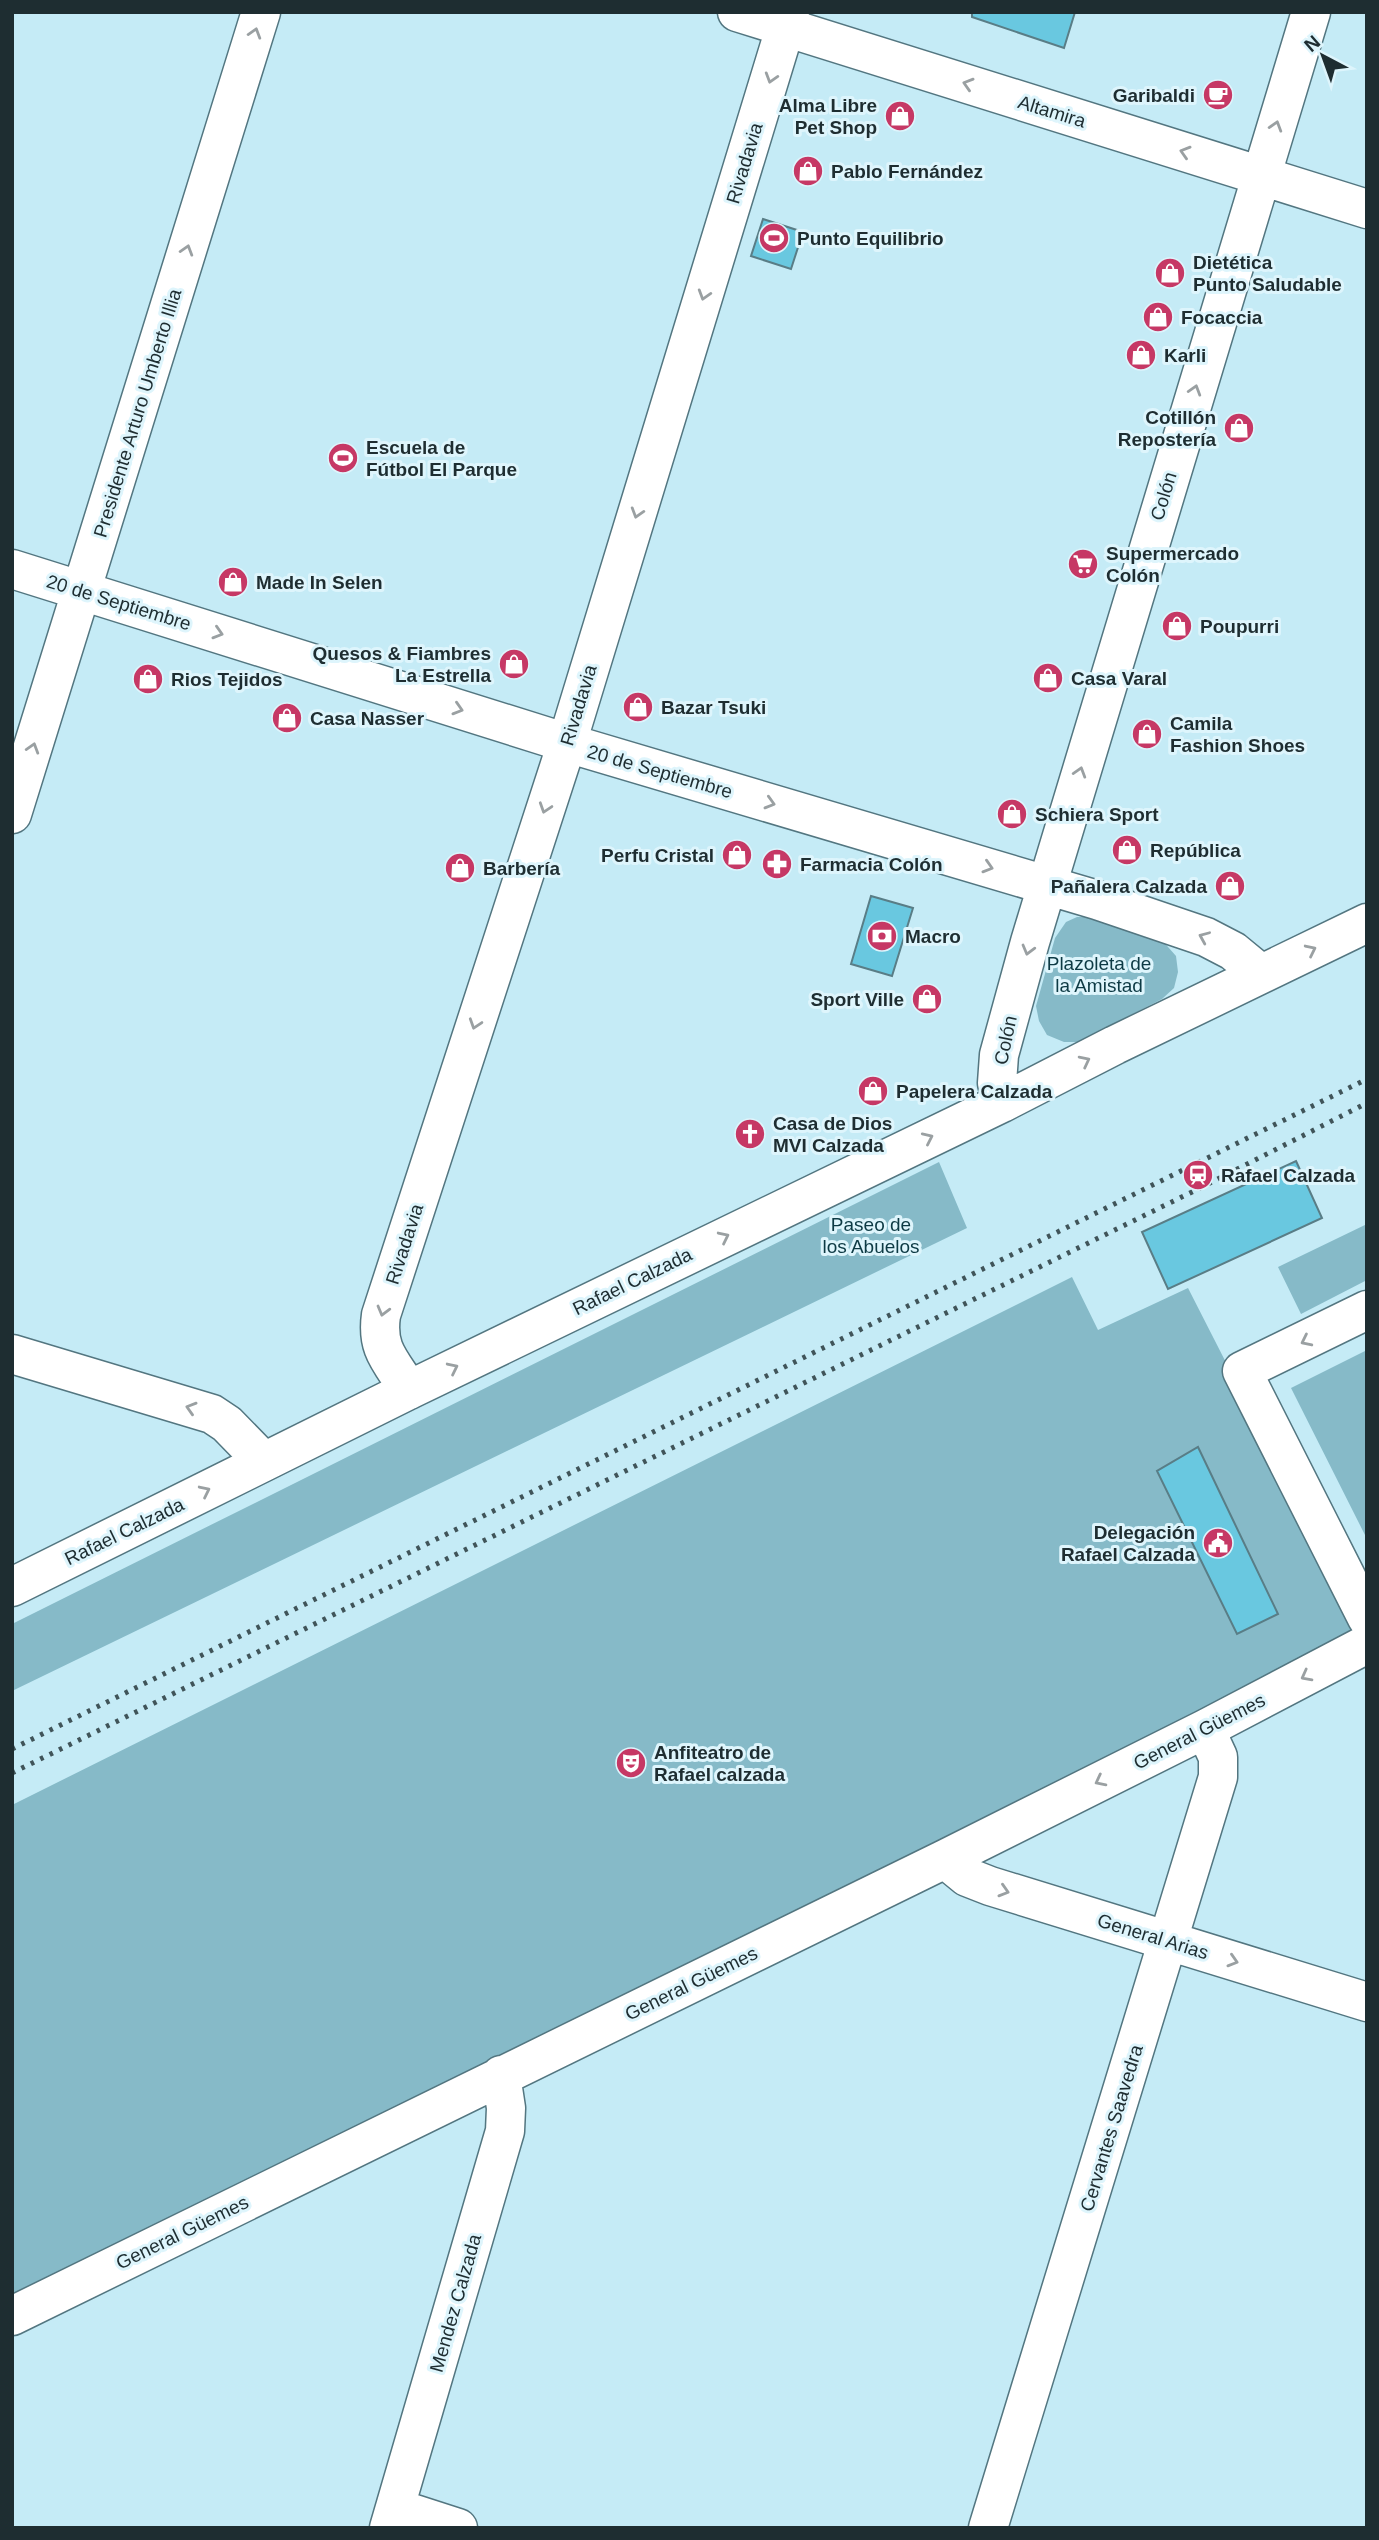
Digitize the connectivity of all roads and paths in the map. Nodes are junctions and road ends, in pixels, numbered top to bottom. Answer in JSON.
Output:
{"nodes":[{"id":1,"x":261,"y":12,"type":"edge"},
{"id":2,"x":737,"y":12,"type":"edge"},
{"id":3,"x":1311,"y":12,"type":"edge"},
{"id":4,"x":788,"y":20,"type":"edge"},
{"id":5,"x":1260,"y":176,"type":"junction"},
{"id":6,"x":1367,"y":209,"type":"edge"},
{"id":7,"x":12,"y":569,"type":"edge"},
{"id":8,"x":82,"y":590,"type":"junction"},
{"id":9,"x":566,"y":743,"type":"junction"},
{"id":10,"x":12,"y":814,"type":"edge"},
{"id":11,"x":1046,"y":884,"type":"junction"},
{"id":12,"x":1367,"y":923,"type":"edge"},
{"id":13,"x":1261,"y":974,"type":"junction"},
{"id":14,"x":1002,"y":1103,"type":"junction"},
{"id":15,"x":1367,"y":1310,"type":"edge"},
{"id":16,"x":12,"y":1354,"type":"edge"},
{"id":17,"x":409,"y":1390,"type":"junction"},
{"id":18,"x":264,"y":1462,"type":"junction"},
{"id":19,"x":12,"y":1587,"type":"edge"},
{"id":20,"x":1367,"y":1618,"type":"edge"},
{"id":21,"x":1367,"y":1644,"type":"edge"},
{"id":22,"x":1205,"y":1729,"type":"junction"},
{"id":23,"x":945,"y":1859,"type":"junction"},
{"id":24,"x":1168,"y":1941,"type":"junction"},
{"id":25,"x":1367,"y":2002,"type":"edge"},
{"id":26,"x":502,"y":2075,"type":"junction"},
{"id":27,"x":12,"y":2316,"type":"edge"},
{"id":28,"x":393,"y":2518,"type":"edge"},
{"id":29,"x":458,"y":2528,"type":"edge"},
{"id":30,"x":988,"y":2528,"type":"edge"}],
"edges":[{"from":8,"to":1,"type":"street","name":"Presidente Arturo Umberto Illia","one_way":true},
{"from":2,"to":4,"type":"street","name":"Altamira"},
{"from":5,"to":3,"type":"street","name":"Colón","one_way":true},
{"from":5,"to":4,"type":"street","name":"Altamira","one_way":true},
{"from":4,"to":9,"type":"street","name":"Rivadavia","one_way":true},
{"from":5,"to":6,"type":"street","name":"Altamira"},
{"from":11,"to":5,"type":"street","name":"Colón","one_way":true},
{"from":7,"to":8,"type":"street","name":"20 de Septiembre"},
{"from":8,"to":9,"type":"street","name":"20 de Septiembre","one_way":true},
{"from":10,"to":8,"type":"street","name":"Presidente Arturo Umberto Illia","one_way":true},
{"from":9,"to":11,"type":"street","name":"20 de Septiembre","one_way":true},
{"from":9,"to":17,"type":"street","name":"Rivadavia","one_way":true},
{"from":13,"to":11,"type":"street","name":"20 de Septiembre","one_way":true},
{"from":11,"to":14,"type":"street","name":"Colón","one_way":true},
{"from":13,"to":12,"type":"street","name":"Rafael Calzada","one_way":true},
{"from":14,"to":13,"type":"street","name":"Rafael Calzada","one_way":true},
{"from":17,"to":14,"type":"street","name":"Rafael Calzada","one_way":true},
{"from":15,"to":20,"type":"street","one_way":true},
{"from":18,"to":16,"type":"street","one_way":true},
{"from":17,"to":18,"type":"street","name":"Rafael Calzada"},
{"from":19,"to":18,"type":"street","name":"Rafael Calzada","one_way":true},
{"from":21,"to":22,"type":"street","name":"General Güemes","one_way":true},
{"from":22,"to":23,"type":"street","name":"General Güemes","one_way":true},
{"from":22,"to":24,"type":"street","name":"Cervantes Saavedra"},
{"from":23,"to":24,"type":"street","name":"General Arias","one_way":true},
{"from":23,"to":26,"type":"street","name":"General Güemes"},
{"from":24,"to":25,"type":"street","name":"General Arias","one_way":true},
{"from":24,"to":30,"type":"street","name":"Cervantes Saavedra"},
{"from":26,"to":27,"type":"street","name":"General Güemes"},
{"from":26,"to":28,"type":"street","name":"Mendez Calzada"},
{"from":28,"to":29,"type":"street"}]}
